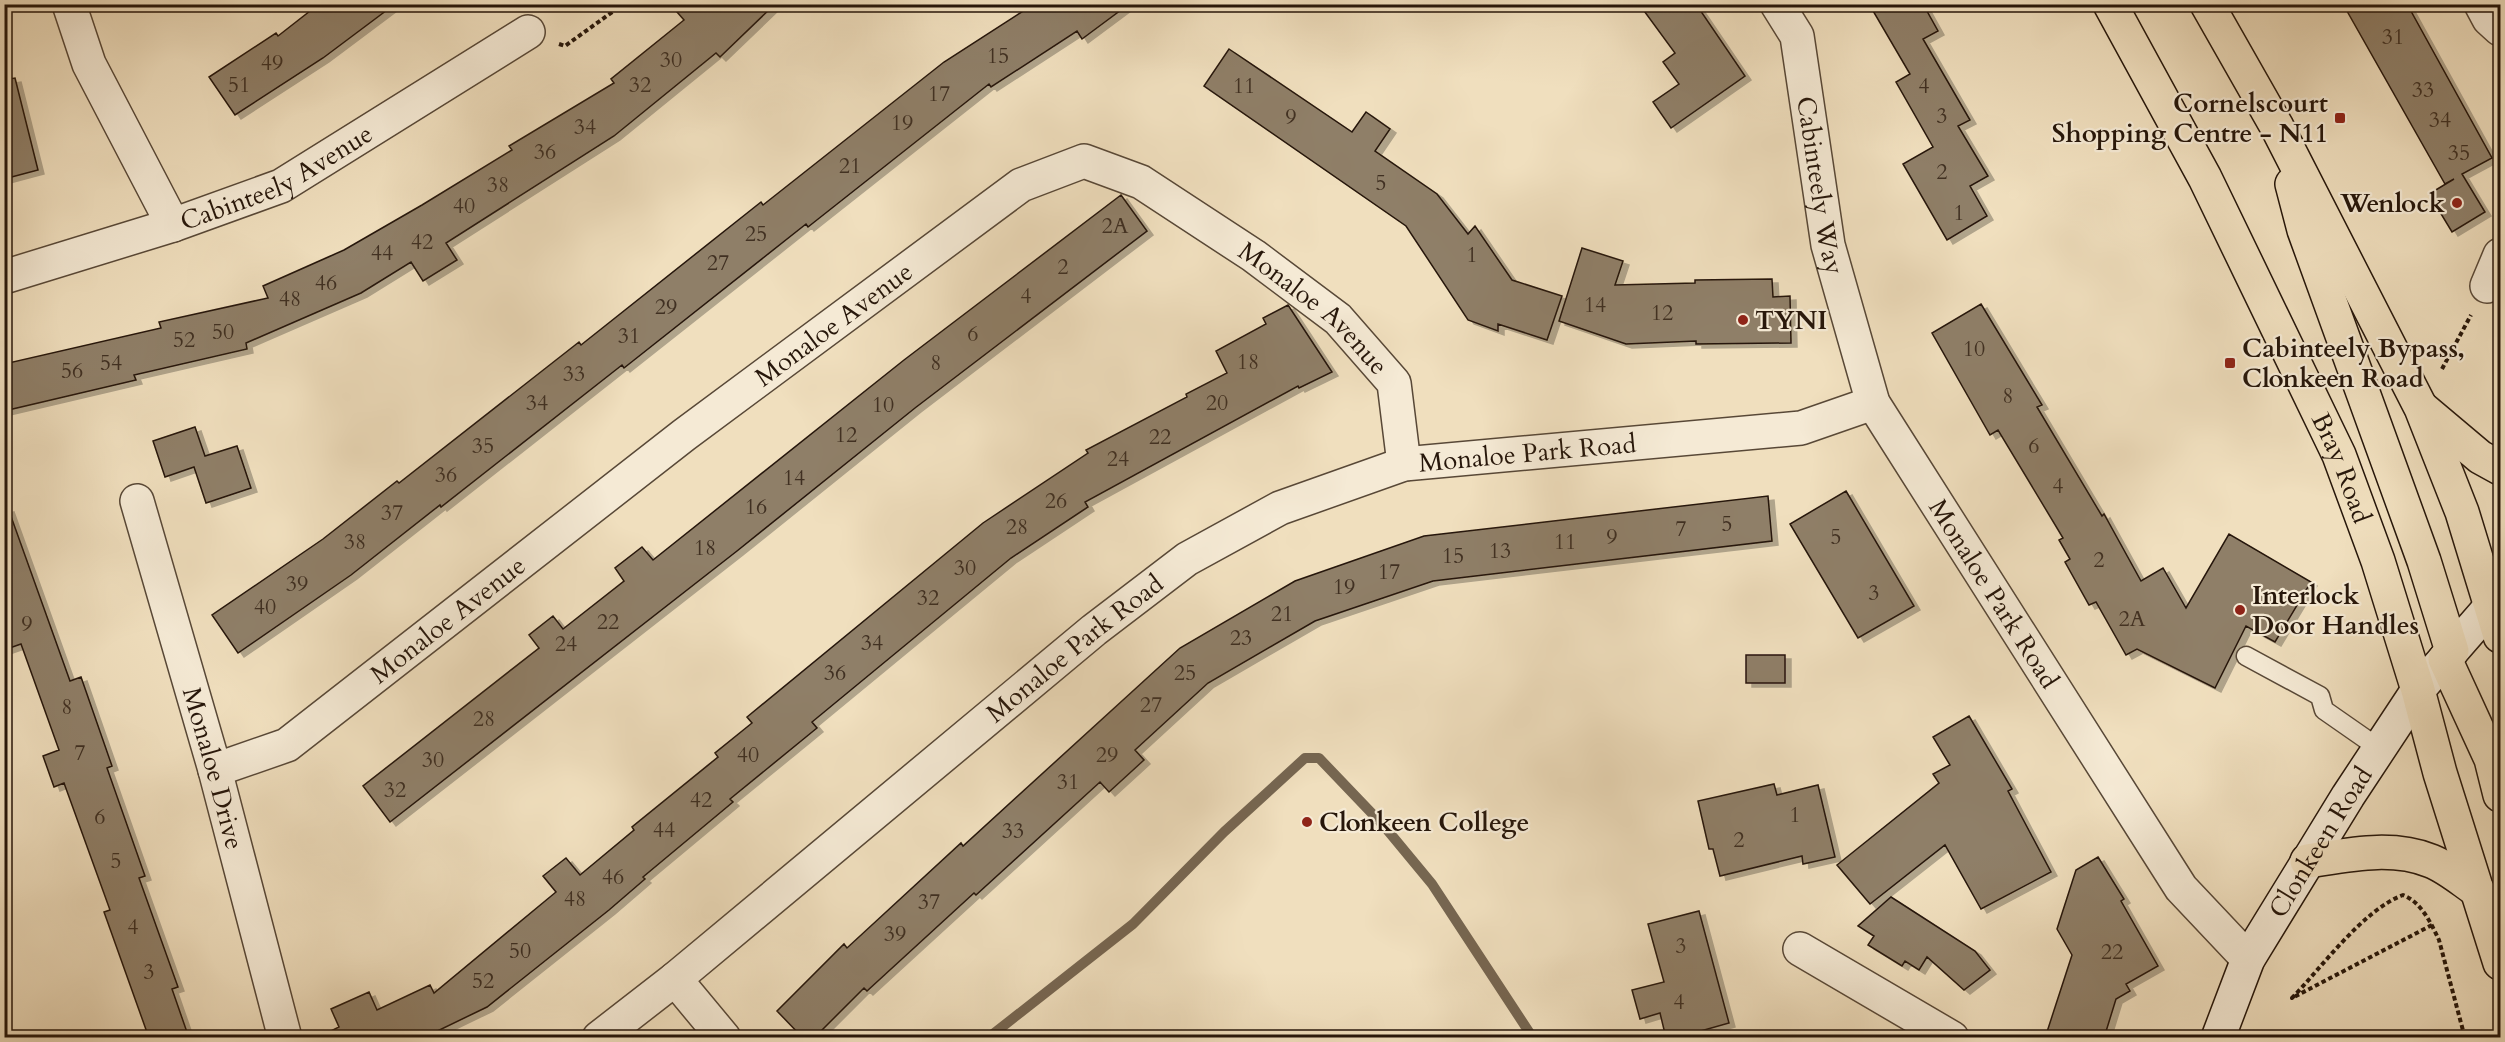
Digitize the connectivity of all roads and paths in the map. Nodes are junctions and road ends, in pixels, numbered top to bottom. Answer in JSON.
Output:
{"nodes":[{"id":1,"x":69,"y":4,"type":"edge"},
{"id":2,"x":615,"y":4,"type":"edge"},
{"id":3,"x":1777,"y":4,"type":"edge"},
{"id":4,"x":2109,"y":4,"type":"edge"},
{"id":5,"x":2207,"y":4,"type":"edge"},
{"id":6,"x":2481,"y":4,"type":"edge"},
{"id":7,"x":2500,"y":29,"type":"edge"},
{"id":8,"x":528,"y":32,"type":"joint"},
{"id":9,"x":2277,"y":128,"type":"junction"},
{"id":10,"x":173,"y":225,"type":"junction"},
{"id":11,"x":2500,"y":255,"type":"edge"},
{"id":12,"x":4,"y":277,"type":"edge"},
{"id":13,"x":2487,"y":286,"type":"joint"},
{"id":14,"x":1872,"y":403,"type":"junction"},
{"id":15,"x":2421,"y":408,"type":"junction"},
{"id":16,"x":1404,"y":464,"type":"junction"},
{"id":17,"x":2500,"y":468,"type":"edge"},
{"id":18,"x":136,"y":501,"type":"dead end"},
{"id":19,"x":2492,"y":605,"type":"junction"},
{"id":20,"x":2500,"y":636,"type":"edge"},
{"id":21,"x":2449,"y":655,"type":"junction"},
{"id":22,"x":2246,"y":657,"type":"dead end"},
{"id":23,"x":2418,"y":690,"type":"junction"},
{"id":24,"x":2380,"y":748,"type":"junction"},
{"id":25,"x":215,"y":770,"type":"junction"},
{"id":26,"x":2500,"y":795,"type":"edge"},
{"id":27,"x":2307,"y":861,"type":"junction"},
{"id":28,"x":2478,"y":891,"type":"junction"},
{"id":29,"x":2432,"y":926,"type":"junction"},
{"id":30,"x":1800,"y":949,"type":"dead end"},
{"id":31,"x":2248,"y":959,"type":"junction"},
{"id":32,"x":2500,"y":963,"type":"edge"},
{"id":33,"x":675,"y":979,"type":"junction"},
{"id":34,"x":285,"y":1038,"type":"edge"},
{"id":35,"x":599,"y":1038,"type":"edge"},
{"id":36,"x":724,"y":1038,"type":"edge"},
{"id":37,"x":1952,"y":1038,"type":"edge"},
{"id":38,"x":2218,"y":1038,"type":"edge"},
{"id":39,"x":2465,"y":1038,"type":"edge"}],
"edges":[{"from":1,"to":10,"type":"street"},
{"from":2,"to":8,"type":"path"},
{"from":3,"to":14,"type":"street","name":"Cabinteely Way"},
{"from":4,"to":23,"type":"highway","name":"Bray Road"},
{"from":5,"to":9,"type":"highway"},
{"from":6,"to":7,"type":"street"},
{"from":8,"to":10,"type":"street","name":"Cabinteely Avenue"},
{"from":9,"to":15,"type":"highway"},
{"from":9,"to":21,"type":"highway"},
{"from":10,"to":12,"type":"street","name":"Cabinteely Avenue"},
{"from":11,"to":13,"type":"street"},
{"from":13,"to":15,"type":"path"},
{"from":14,"to":16,"type":"street","name":"Monaloe Park Road"},
{"from":14,"to":31,"type":"street","name":"Monaloe Park Road"},
{"from":15,"to":17,"type":"highway"},
{"from":15,"to":19,"type":"highway"},
{"from":16,"to":25,"type":"street","name":"Monaloe Avenue"},
{"from":16,"to":33,"type":"street","name":"Monaloe Park Road"},
{"from":18,"to":25,"type":"street","name":"Monaloe Drive"},
{"from":19,"to":20,"type":"highway"},
{"from":19,"to":21,"type":"street","name":"Clonkeen Road"},
{"from":21,"to":23,"type":"street","name":"Clonkeen Road"},
{"from":21,"to":26,"type":"highway"},
{"from":22,"to":24,"type":"lane"},
{"from":23,"to":24,"type":"street","name":"Clonkeen Road"},
{"from":23,"to":28,"type":"highway","name":"Bray Road"},
{"from":24,"to":27,"type":"street","name":"Clonkeen Road"},
{"from":25,"to":34,"type":"street","name":"Monaloe Drive"},
{"from":27,"to":28,"type":"highway"},
{"from":27,"to":31,"type":"street","name":"Clonkeen Road"},
{"from":28,"to":32,"type":"highway","name":"Bray Road"},
{"from":29,"to":29,"type":"path"},
{"from":29,"to":39,"type":"path"},
{"from":30,"to":37,"type":"street"},
{"from":31,"to":38,"type":"street","name":"Clonkeen Road"},
{"from":33,"to":35,"type":"street","name":"Monaloe Park Road"},
{"from":33,"to":36,"type":"street"}]}
